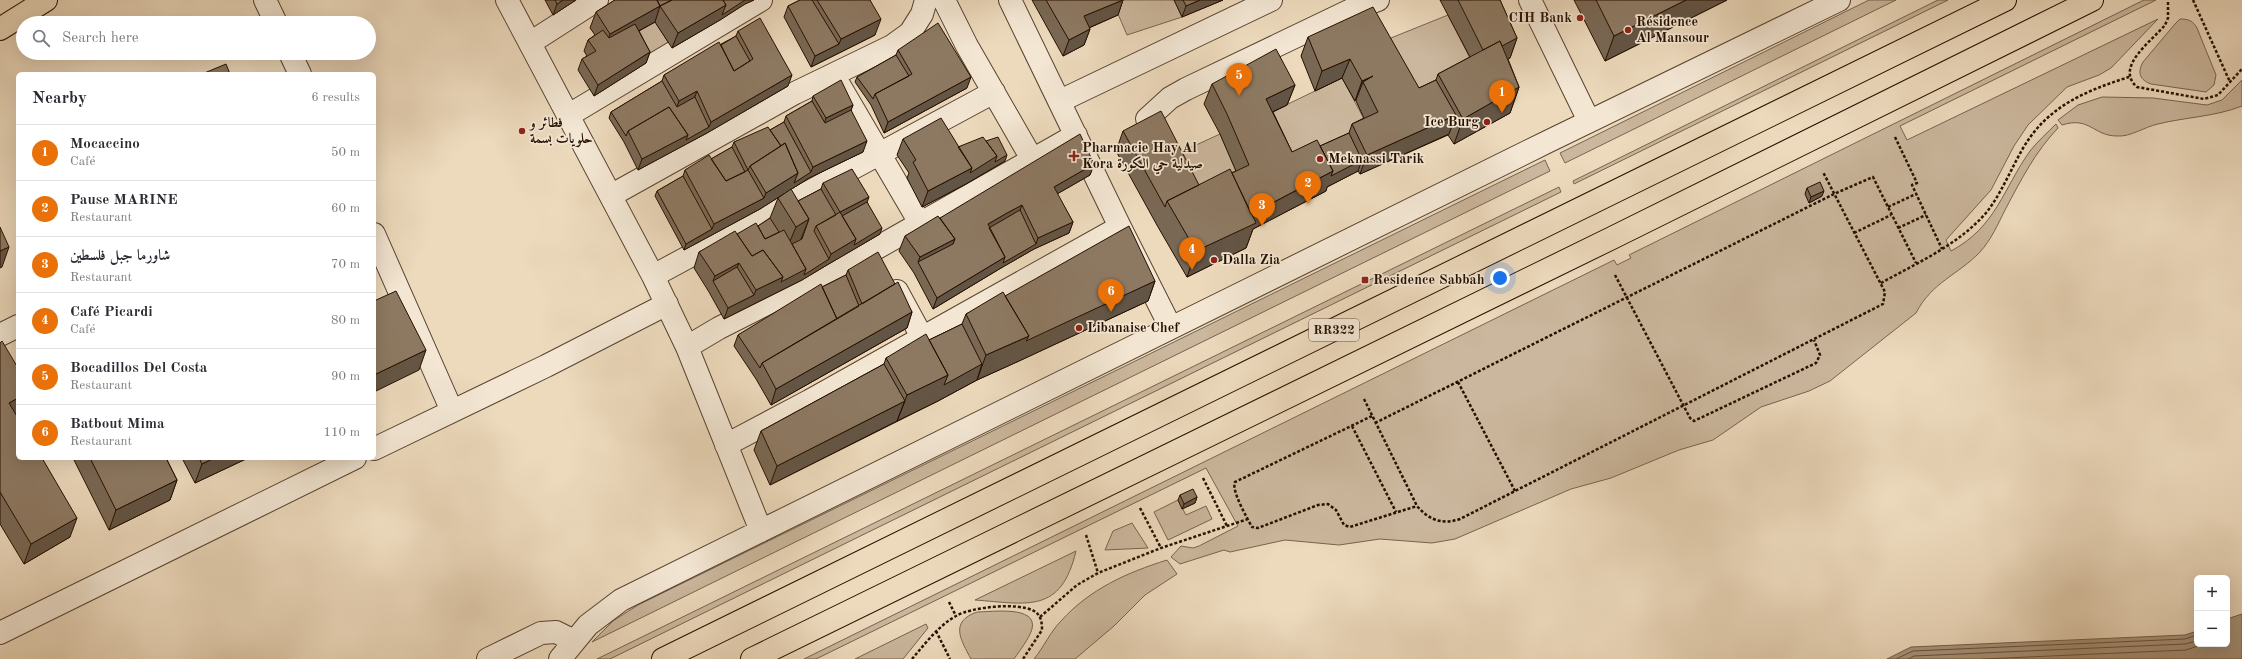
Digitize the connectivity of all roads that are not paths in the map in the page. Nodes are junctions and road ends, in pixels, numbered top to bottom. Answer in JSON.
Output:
{"nodes":[{"id":1,"x":46,"y":0,"type":"edge"},
{"id":2,"x":265,"y":0,"type":"edge"},
{"id":3,"x":507,"y":0,"type":"edge"},
{"id":4,"x":597,"y":0,"type":"edge"},
{"id":5,"x":926,"y":0,"type":"edge"},
{"id":6,"x":944,"y":0,"type":"edge"},
{"id":7,"x":1010,"y":0,"type":"edge"},
{"id":8,"x":1271,"y":0,"type":"edge"},
{"id":9,"x":1378,"y":0,"type":"edge"},
{"id":10,"x":1530,"y":0,"type":"edge"},
{"id":11,"x":1839,"y":0,"type":"edge"},
{"id":12,"x":2005,"y":0,"type":"edge"},
{"id":13,"x":2092,"y":0,"type":"edge"},
{"id":14,"x":754,"y":4,"type":"edge"},
{"id":15,"x":21,"y":16,"type":"edge"},
{"id":16,"x":273,"y":16,"type":"edge"},
{"id":17,"x":16,"y":19,"type":"edge"},
{"id":18,"x":758,"y":27,"type":"edge"},
{"id":19,"x":0,"y":29,"type":"edge"},
{"id":20,"x":530,"y":43,"type":"junction"},
{"id":21,"x":293,"y":60,"type":"edge"},
{"id":22,"x":299,"y":72,"type":"edge"},
{"id":23,"x":784,"y":74,"type":"edge"},
{"id":24,"x":833,"y":75,"type":"junction"},
{"id":25,"x":994,"y":92,"type":"junction"},
{"id":26,"x":795,"y":93,"type":"junction"},
{"id":27,"x":1060,"y":101,"type":"junction"},
{"id":28,"x":569,"y":115,"type":"junction"},
{"id":29,"x":1147,"y":119,"type":"edge"},
{"id":30,"x":1590,"y":121,"type":"junction"},
{"id":31,"x":1076,"y":135,"type":"junction"},
{"id":32,"x":879,"y":153,"type":"junction"},
{"id":33,"x":1032,"y":159,"type":"junction"},
{"id":34,"x":612,"y":195,"type":"junction"},
{"id":35,"x":920,"y":223,"type":"junction"},
{"id":36,"x":1120,"y":227,"type":"junction"},
{"id":37,"x":376,"y":239,"type":"edge"},
{"id":38,"x":875,"y":249,"type":"junction"},
{"id":39,"x":653,"y":276,"type":"junction"},
{"id":40,"x":667,"y":304,"type":"junction"},
{"id":41,"x":16,"y":327,"type":"edge"},
{"id":42,"x":1171,"y":328,"type":"junction"},
{"id":43,"x":0,"y":335,"type":"edge"},
{"id":44,"x":922,"y":337,"type":"junction"},
{"id":45,"x":687,"y":347,"type":"junction"},
{"id":46,"x":452,"y":410,"type":"junction"},
{"id":47,"x":726,"y":445,"type":"junction"},
{"id":48,"x":376,"y":448,"type":"edge"},
{"id":49,"x":351,"y":460,"type":"edge"},
{"id":50,"x":761,"y":531,"type":"junction"},
{"id":51,"x":0,"y":633,"type":"edge"},
{"id":52,"x":574,"y":641,"type":"junction"},
{"id":53,"x":488,"y":659,"type":"edge"},
{"id":54,"x":560,"y":659,"type":"edge"},
{"id":55,"x":663,"y":659,"type":"edge"},
{"id":56,"x":752,"y":659,"type":"edge"}],
"edges":[{"from":1,"to":15,"type":"main road"},
{"from":2,"to":16,"type":"street"},
{"from":3,"to":20,"type":"street"},
{"from":4,"to":20,"type":"street"},
{"from":5,"to":24,"type":"street"},
{"from":6,"to":25,"type":"street"},
{"from":7,"to":27,"type":"street"},
{"from":8,"to":27,"type":"street"},
{"from":9,"to":29,"type":"street"},
{"from":10,"to":30,"type":"street"},
{"from":11,"to":30,"type":"street"},
{"from":12,"to":55,"type":"main road","number":"RR322"},
{"from":13,"to":56,"type":"main road","number":"RR322"},
{"from":14,"to":18,"type":"street"},
{"from":14,"to":28,"type":"street"},
{"from":17,"to":19,"type":"main road"},
{"from":20,"to":28,"type":"street"},
{"from":21,"to":22,"type":"street"},
{"from":23,"to":26,"type":"street"},
{"from":24,"to":26,"type":"street"},
{"from":24,"to":32,"type":"street"},
{"from":25,"to":32,"type":"street"},
{"from":25,"to":33,"type":"street"},
{"from":26,"to":34,"type":"street"},
{"from":27,"to":31,"type":"street"},
{"from":28,"to":34,"type":"street"},
{"from":30,"to":42,"type":"street"},
{"from":31,"to":33,"type":"street"},
{"from":31,"to":36,"type":"street"},
{"from":32,"to":35,"type":"street"},
{"from":32,"to":39,"type":"street"},
{"from":33,"to":35,"type":"street"},
{"from":34,"to":39,"type":"street"},
{"from":35,"to":38,"type":"street"},
{"from":36,"to":42,"type":"street"},
{"from":36,"to":44,"type":"street"},
{"from":37,"to":46,"type":"street"},
{"from":38,"to":44,"type":"street"},
{"from":38,"to":45,"type":"street"},
{"from":39,"to":40,"type":"street"},
{"from":40,"to":45,"type":"street"},
{"from":40,"to":46,"type":"street"},
{"from":41,"to":43,"type":"street"},
{"from":42,"to":50,"type":"street"},
{"from":44,"to":47,"type":"street"},
{"from":45,"to":47,"type":"street"},
{"from":46,"to":48,"type":"street"},
{"from":47,"to":50,"type":"street"},
{"from":49,"to":51,"type":"street"},
{"from":50,"to":52,"type":"street"},
{"from":52,"to":53,"type":"street"},
{"from":52,"to":54,"type":"street"}]}
